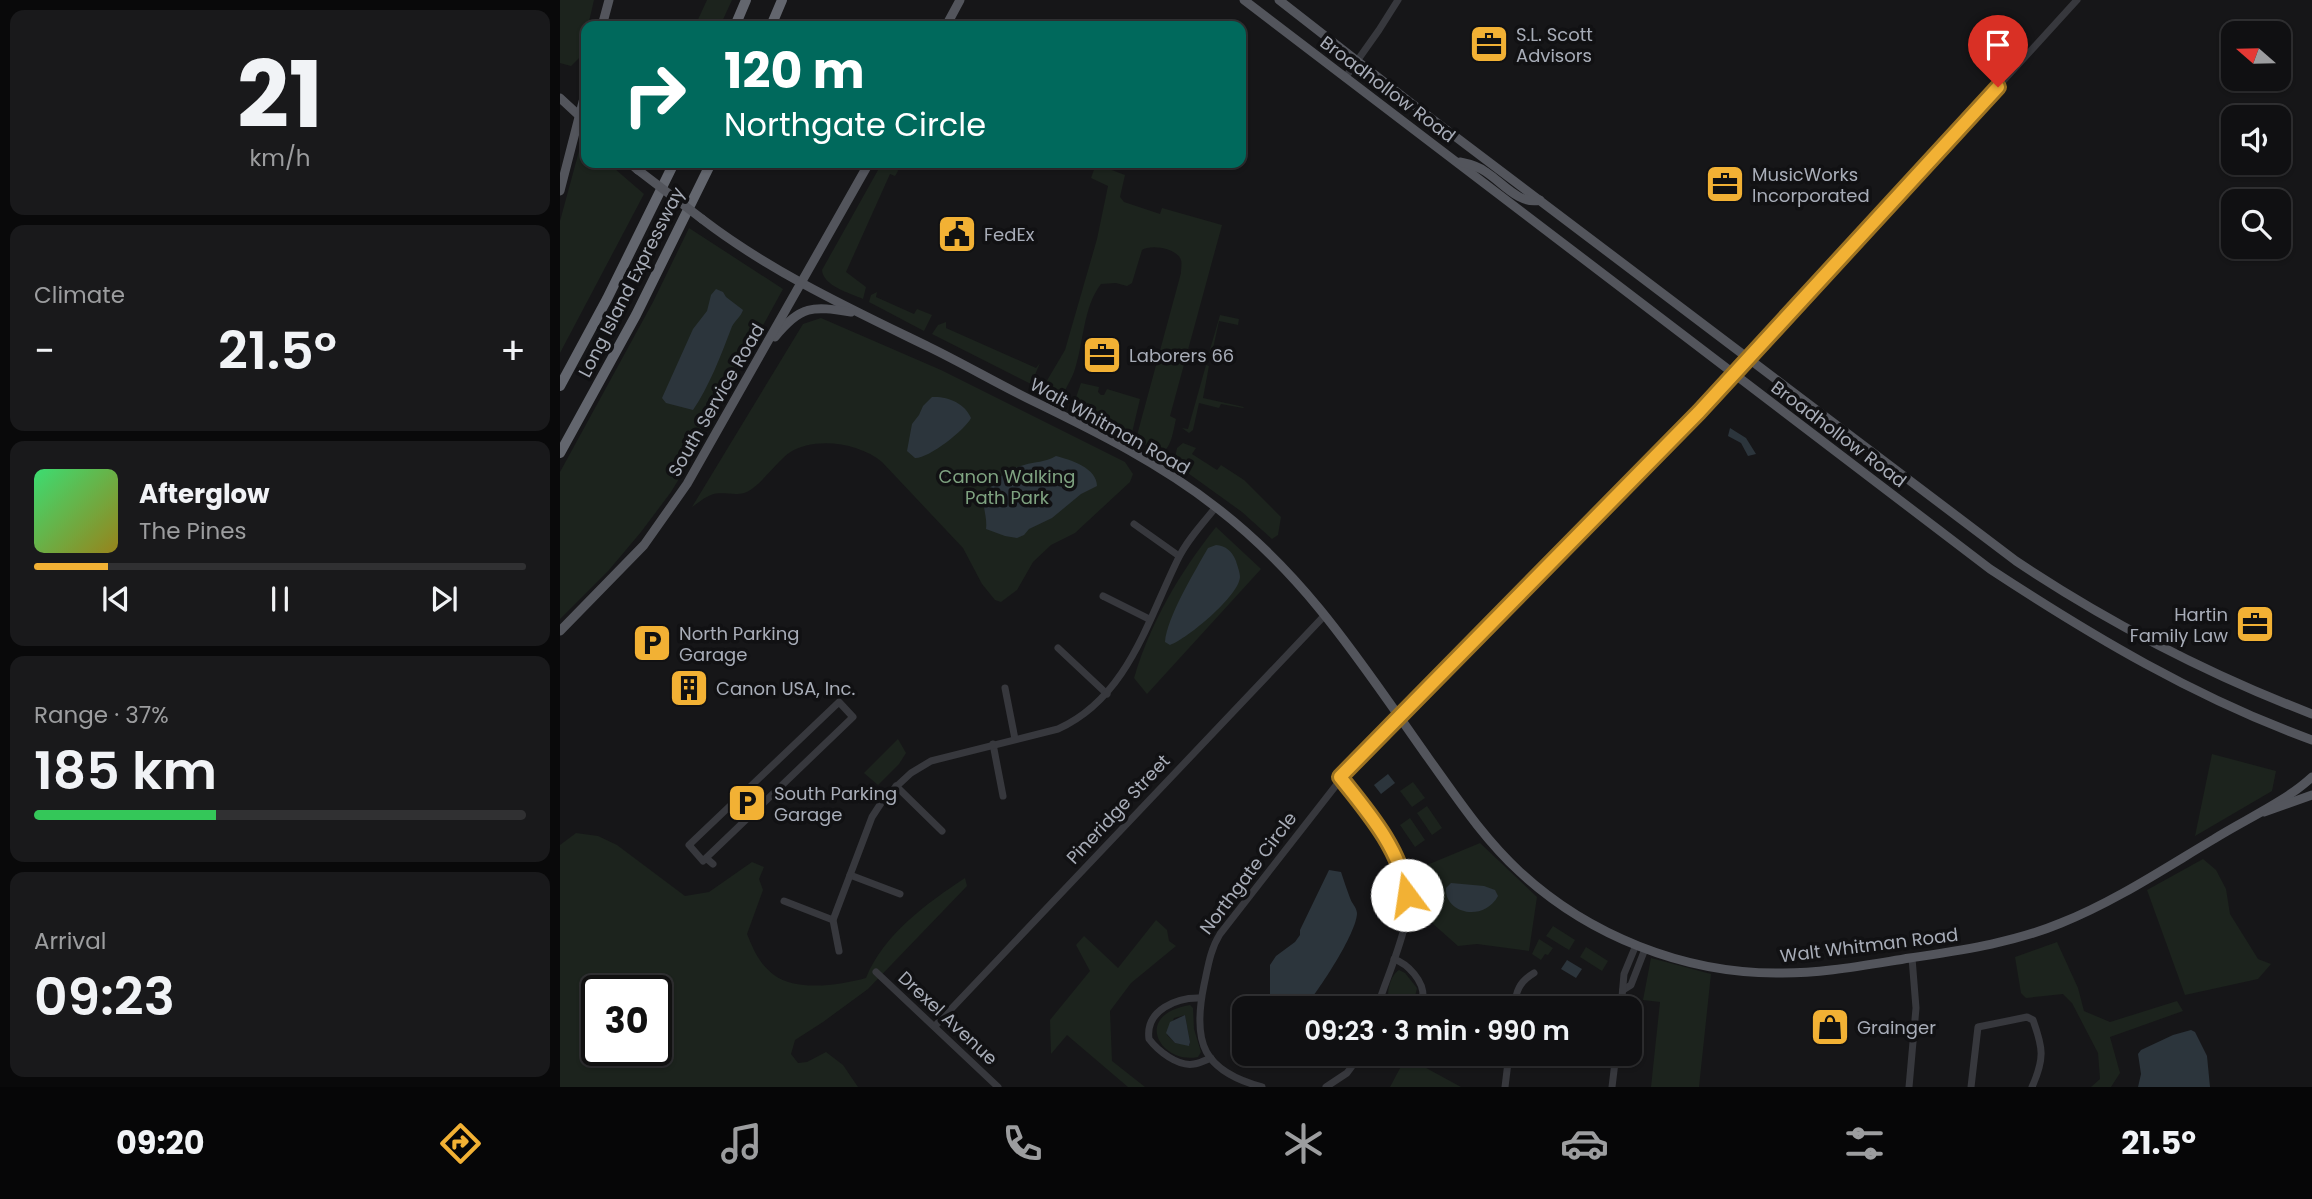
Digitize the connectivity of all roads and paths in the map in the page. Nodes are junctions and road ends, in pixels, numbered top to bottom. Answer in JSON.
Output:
{"nodes":[{"id":1,"x":609,"y":0,"type":"edge"},
{"id":2,"x":746,"y":0,"type":"edge"},
{"id":3,"x":782,"y":0,"type":"edge"},
{"id":4,"x":960,"y":0,"type":"edge"},
{"id":5,"x":1244,"y":0,"type":"edge"},
{"id":6,"x":1279,"y":0,"type":"edge"},
{"id":7,"x":1398,"y":0,"type":"edge"},
{"id":8,"x":2077,"y":0,"type":"edge"},
{"id":9,"x":603,"y":21,"type":"edge"},
{"id":10,"x":737,"y":21,"type":"edge"},
{"id":11,"x":773,"y":21,"type":"edge"},
{"id":12,"x":949,"y":21,"type":"edge"},
{"id":13,"x":1358,"y":60,"type":"junction"},
{"id":14,"x":1345,"y":78,"type":"junction"},
{"id":15,"x":560,"y":98,"type":"edge"},
{"id":16,"x":581,"y":117,"type":"edge"},
{"id":17,"x":581,"y":125,"type":"edge"},
{"id":18,"x":1458,"y":161,"type":"junction"},
{"id":19,"x":636,"y":168,"type":"edge"},
{"id":20,"x":672,"y":168,"type":"edge"},
{"id":21,"x":709,"y":168,"type":"edge"},
{"id":22,"x":866,"y":168,"type":"edge"},
{"id":23,"x":560,"y":191,"type":"edge"},
{"id":24,"x":1541,"y":200,"type":"junction"},
{"id":25,"x":800,"y":282,"type":"junction"},
{"id":26,"x":860,"y":313,"type":"junction"},
{"id":27,"x":761,"y":354,"type":"junction"},
{"id":28,"x":1747,"y":358,"type":"junction"},
{"id":29,"x":1734,"y":374,"type":"junction"},
{"id":30,"x":560,"y":386,"type":"edge"},
{"id":31,"x":560,"y":453,"type":"edge"},
{"id":32,"x":1216,"y":507,"type":"junction"},
{"id":33,"x":1134,"y":524,"type":"dead end"},
{"id":34,"x":1179,"y":556,"type":"junction"},
{"id":35,"x":1103,"y":596,"type":"dead end"},
{"id":36,"x":1325,"y":615,"type":"junction"},
{"id":37,"x":1149,"y":619,"type":"junction"},
{"id":38,"x":560,"y":631,"type":"edge"},
{"id":39,"x":1058,"y":648,"type":"dead end"},
{"id":40,"x":1005,"y":688,"type":"dead end"},
{"id":41,"x":1107,"y":694,"type":"junction"},
{"id":42,"x":2312,"y":714,"type":"edge"},
{"id":43,"x":1399,"y":717,"type":"junction"},
{"id":44,"x":1016,"y":739,"type":"junction"},
{"id":45,"x":2312,"y":740,"type":"edge"},
{"id":46,"x":993,"y":744,"type":"junction"},
{"id":47,"x":1340,"y":777,"type":"junction"},
{"id":48,"x":2312,"y":777,"type":"edge"},
{"id":49,"x":896,"y":786,"type":"junction"},
{"id":50,"x":2312,"y":795,"type":"edge"},
{"id":51,"x":1003,"y":796,"type":"dead end"},
{"id":52,"x":2255,"y":814,"type":"junction"},
{"id":53,"x":943,"y":831,"type":"dead end"},
{"id":54,"x":709,"y":861,"type":"joint"},
{"id":55,"x":850,"y":875,"type":"junction"},
{"id":56,"x":900,"y":894,"type":"dead end"},
{"id":57,"x":784,"y":901,"type":"dead end"},
{"id":58,"x":833,"y":920,"type":"junction"},
{"id":59,"x":1640,"y":947,"type":"junction"},
{"id":60,"x":839,"y":951,"type":"dead end"},
{"id":61,"x":1912,"y":958,"type":"junction"},
{"id":62,"x":1394,"y":959,"type":"junction"},
{"id":63,"x":876,"y":972,"type":"dead end"},
{"id":64,"x":1534,"y":973,"type":"dead end"},
{"id":65,"x":1381,"y":996,"type":"edge"},
{"id":66,"x":1423,"y":996,"type":"edge"},
{"id":67,"x":1516,"y":996,"type":"edge"},
{"id":68,"x":1622,"y":996,"type":"edge"},
{"id":69,"x":1201,"y":998,"type":"junction"},
{"id":70,"x":935,"y":1026,"type":"junction"},
{"id":71,"x":1211,"y":1058,"type":"junction"},
{"id":72,"x":1353,"y":1066,"type":"edge"},
{"id":73,"x":1508,"y":1066,"type":"edge"},
{"id":74,"x":1613,"y":1066,"type":"edge"},
{"id":75,"x":998,"y":1087,"type":"edge"},
{"id":76,"x":1262,"y":1087,"type":"edge"},
{"id":77,"x":1326,"y":1087,"type":"edge"},
{"id":78,"x":1505,"y":1087,"type":"edge"},
{"id":79,"x":1612,"y":1087,"type":"edge"},
{"id":80,"x":1909,"y":1087,"type":"edge"},
{"id":81,"x":1971,"y":1087,"type":"edge"},
{"id":82,"x":2032,"y":1087,"type":"edge"}],
"edges":[{"from":1,"to":9,"type":"main road"},
{"from":2,"to":10,"type":"highway"},
{"from":3,"to":11,"type":"highway"},
{"from":4,"to":12,"type":"main road"},
{"from":5,"to":14,"type":"main road","name":"Broadhollow Road"},
{"from":6,"to":13,"type":"main road","name":"Broadhollow Road"},
{"from":7,"to":13,"type":"street"},
{"from":8,"to":28,"type":"street","name":"Northgate Circle"},
{"from":13,"to":14,"type":"street"},
{"from":13,"to":24,"type":"main road","name":"Broadhollow Road"},
{"from":14,"to":18,"type":"main road","name":"Broadhollow Road"},
{"from":15,"to":16,"type":"main road"},
{"from":17,"to":23,"type":"main road"},
{"from":18,"to":24,"type":"main road"},
{"from":18,"to":29,"type":"main road","name":"Broadhollow Road"},
{"from":19,"to":25,"type":"main road","name":"Walt Whitman Road","bridge":true},
{"from":20,"to":30,"type":"highway","name":"Long Island Expressway"},
{"from":21,"to":31,"type":"highway","name":"Long Island Expressway"},
{"from":22,"to":25,"type":"main road","name":"South Service Road"},
{"from":24,"to":28,"type":"main road","name":"Broadhollow Road"},
{"from":25,"to":26,"type":"main road","name":"Walt Whitman Road"},
{"from":25,"to":27,"type":"main road","name":"South Service Road"},
{"from":26,"to":27,"type":"main road"},
{"from":26,"to":32,"type":"main road","name":"Walt Whitman Road"},
{"from":27,"to":38,"type":"main road","name":"South Service Road"},
{"from":28,"to":29,"type":"street","name":"Northgate Circle"},
{"from":28,"to":42,"type":"main road","name":"Broadhollow Road"},
{"from":29,"to":43,"type":"street","name":"Northgate Circle"},
{"from":29,"to":45,"type":"main road","name":"Broadhollow Road"},
{"from":32,"to":34,"type":"street"},
{"from":32,"to":36,"type":"main road","name":"Walt Whitman Road"},
{"from":33,"to":34,"type":"street"},
{"from":34,"to":37,"type":"street"},
{"from":35,"to":37,"type":"street"},
{"from":36,"to":43,"type":"main road","name":"Walt Whitman Road"},
{"from":36,"to":70,"type":"street","name":"Pineridge Street"},
{"from":37,"to":41,"type":"street"},
{"from":39,"to":41,"type":"street"},
{"from":40,"to":44,"type":"street"},
{"from":41,"to":44,"type":"street"},
{"from":43,"to":47,"type":"street","name":"Northgate Circle"},
{"from":43,"to":59,"type":"main road","name":"Walt Whitman Road"},
{"from":44,"to":46,"type":"street"},
{"from":46,"to":49,"type":"street"},
{"from":46,"to":51,"type":"street"},
{"from":47,"to":62,"type":"street"},
{"from":47,"to":69,"type":"street","name":"Northgate Circle"},
{"from":48,"to":52,"type":"main road","name":"Walt Whitman Road"},
{"from":49,"to":53,"type":"street"},
{"from":49,"to":55,"type":"street"},
{"from":50,"to":52,"type":"main road"},
{"from":52,"to":61,"type":"main road","name":"Walt Whitman Road"},
{"from":54,"to":54,"type":"street"},
{"from":55,"to":56,"type":"street"},
{"from":55,"to":58,"type":"street"},
{"from":57,"to":58,"type":"street"},
{"from":58,"to":60,"type":"street"},
{"from":59,"to":61,"type":"main road","name":"Walt Whitman Road"},
{"from":59,"to":68,"type":"street"},
{"from":61,"to":80,"type":"street"},
{"from":62,"to":65,"type":"street"},
{"from":62,"to":66,"type":"street"},
{"from":63,"to":70,"type":"street","name":"Drexel Avenue"},
{"from":64,"to":67,"type":"street"},
{"from":69,"to":71,"type":"street","name":"Northgate Circle"},
{"from":69,"to":71,"type":"street"},
{"from":70,"to":75,"type":"street","name":"Drexel Avenue"},
{"from":71,"to":76,"type":"street"},
{"from":72,"to":77,"type":"street"},
{"from":73,"to":78,"type":"street"},
{"from":74,"to":79,"type":"street"},
{"from":81,"to":82,"type":"street"}]}
